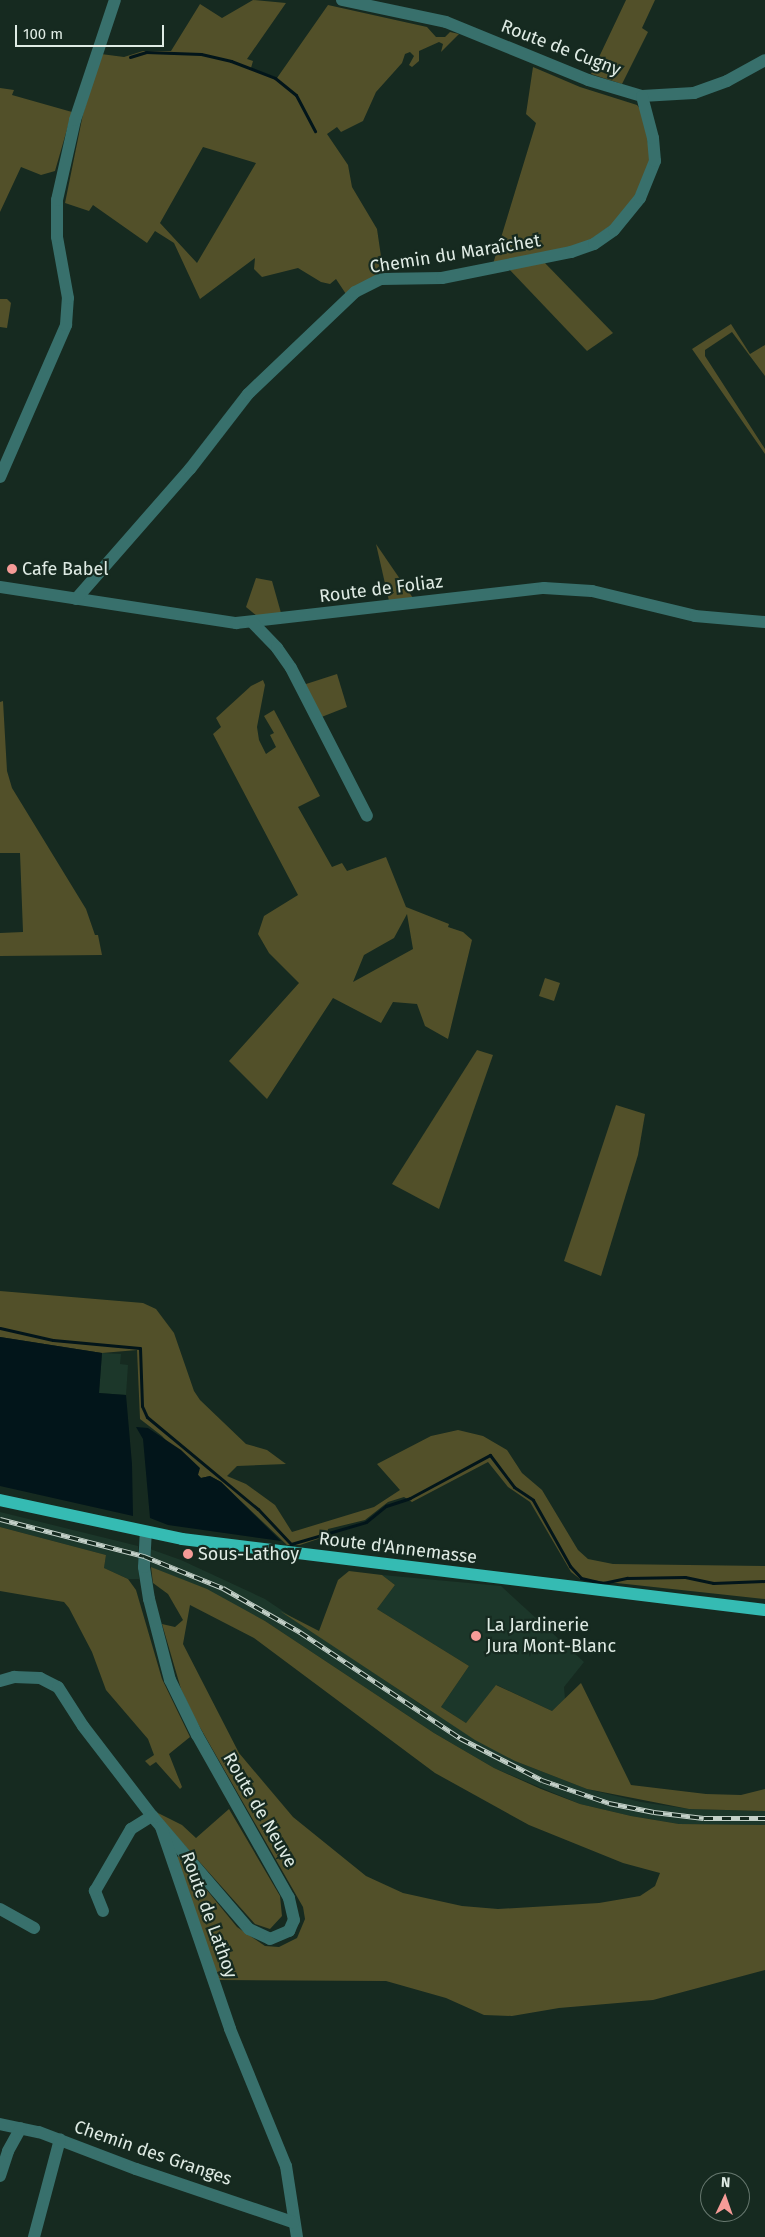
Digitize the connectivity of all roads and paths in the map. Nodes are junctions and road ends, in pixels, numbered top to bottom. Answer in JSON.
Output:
{"nodes":[{"id":1,"x":114,"y":0,"type":"edge"},
{"id":2,"x":342,"y":0,"type":"edge"},
{"id":3,"x":765,"y":60,"type":"edge"},
{"id":4,"x":642,"y":96,"type":"junction"},
{"id":5,"x":0,"y":477,"type":"edge"},
{"id":6,"x":0,"y":587,"type":"edge"},
{"id":7,"x":76,"y":599,"type":"junction"},
{"id":8,"x":252,"y":622,"type":"junction"},
{"id":9,"x":765,"y":622,"type":"edge"},
{"id":10,"x":367,"y":816,"type":"dead end"},
{"id":11,"x":0,"y":1500,"type":"edge"},
{"id":12,"x":146,"y":1533,"type":"junction"},
{"id":13,"x":765,"y":1610,"type":"edge"},
{"id":14,"x":0,"y":1681,"type":"edge"},
{"id":15,"x":156,"y":1820,"type":"junction"},
{"id":16,"x":0,"y":1909,"type":"edge"},
{"id":17,"x":103,"y":1911,"type":"dead end"},
{"id":18,"x":34,"y":1928,"type":"dead end"},
{"id":19,"x":0,"y":2124,"type":"edge"},
{"id":20,"x":21,"y":2128,"type":"junction"},
{"id":21,"x":60,"y":2139,"type":"junction"},
{"id":22,"x":0,"y":2176,"type":"edge"},
{"id":23,"x":293,"y":2222,"type":"junction"},
{"id":24,"x":34,"y":2237,"type":"edge"},
{"id":25,"x":297,"y":2237,"type":"edge"}],
"edges":[{"from":1,"to":5,"type":"street"},
{"from":2,"to":4,"type":"street","name":"Route de Cugny"},
{"from":3,"to":4,"type":"street","name":"Route de Cugny"},
{"from":4,"to":7,"type":"street","name":"Chemin du Maraîchet"},
{"from":6,"to":7,"type":"street","name":"Route de Foliaz"},
{"from":7,"to":8,"type":"street","name":"Route de Foliaz"},
{"from":8,"to":9,"type":"street","name":"Route de Foliaz"},
{"from":8,"to":10,"type":"street"},
{"from":11,"to":12,"type":"main road","name":"Route d'Annemasse"},
{"from":12,"to":13,"type":"main road","name":"Route d'Annemasse"},
{"from":12,"to":15,"type":"street","name":"Route de Neuve"},
{"from":14,"to":15,"type":"street","name":"Route de Lathoy"},
{"from":15,"to":17,"type":"street"},
{"from":15,"to":23,"type":"street","name":"Route de Lathoy"},
{"from":16,"to":18,"type":"street"},
{"from":19,"to":20,"type":"street","name":"Chemin des Granges"},
{"from":20,"to":21,"type":"street","name":"Chemin des Granges"},
{"from":20,"to":22,"type":"street"},
{"from":21,"to":23,"type":"street","name":"Chemin des Granges"},
{"from":21,"to":24,"type":"street"},
{"from":23,"to":25,"type":"street","name":"Route de Lathoy"}]}
